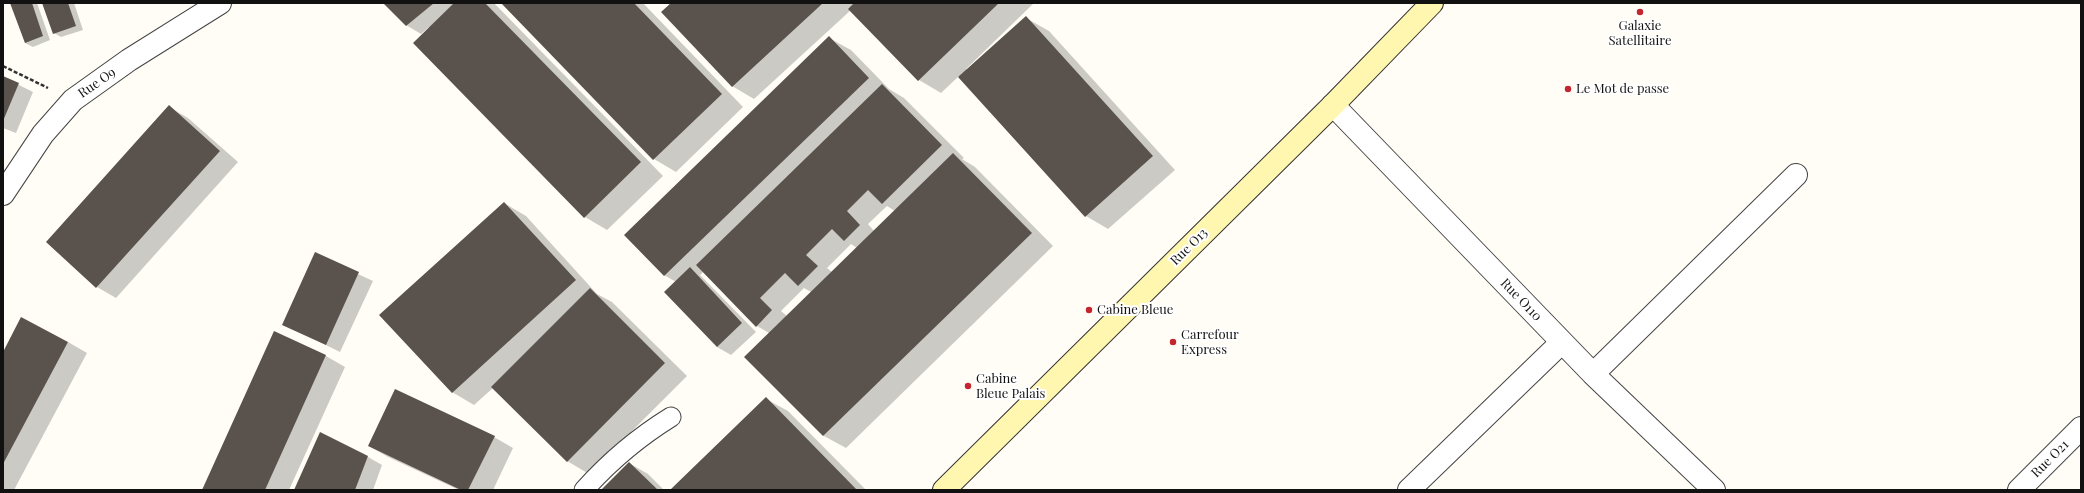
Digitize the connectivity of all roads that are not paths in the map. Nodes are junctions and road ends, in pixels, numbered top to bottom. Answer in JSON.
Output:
{"nodes":[{"id":1,"x":220,"y":3,"type":"edge"},
{"id":2,"x":1432,"y":3,"type":"edge"},
{"id":3,"x":1333,"y":105,"type":"junction"},
{"id":4,"x":1796,"y":175,"type":"dead end"},
{"id":5,"x":3,"y":194,"type":"edge"},
{"id":6,"x":1562,"y":342,"type":"junction"},
{"id":7,"x":1593,"y":374,"type":"junction"},
{"id":8,"x":671,"y":417,"type":"dead end"},
{"id":9,"x":2081,"y":428,"type":"edge"},
{"id":10,"x":584,"y":490,"type":"edge"},
{"id":11,"x":944,"y":490,"type":"edge"},
{"id":12,"x":1409,"y":490,"type":"edge"},
{"id":13,"x":1714,"y":490,"type":"edge"},
{"id":14,"x":2019,"y":490,"type":"edge"}],
"edges":[{"from":1,"to":5,"type":"street","name":"Rue O9"},
{"from":2,"to":3,"type":"main road","name":"Rue O13"},
{"from":3,"to":6,"type":"street","name":"Rue O110"},
{"from":3,"to":11,"type":"main road","name":"Rue O13"},
{"from":4,"to":7,"type":"street"},
{"from":6,"to":7,"type":"street","name":"Rue O110"},
{"from":6,"to":12,"type":"street"},
{"from":7,"to":13,"type":"street","name":"Rue O110"},
{"from":8,"to":10,"type":"lane"},
{"from":9,"to":14,"type":"street","name":"Rue O21"}]}
